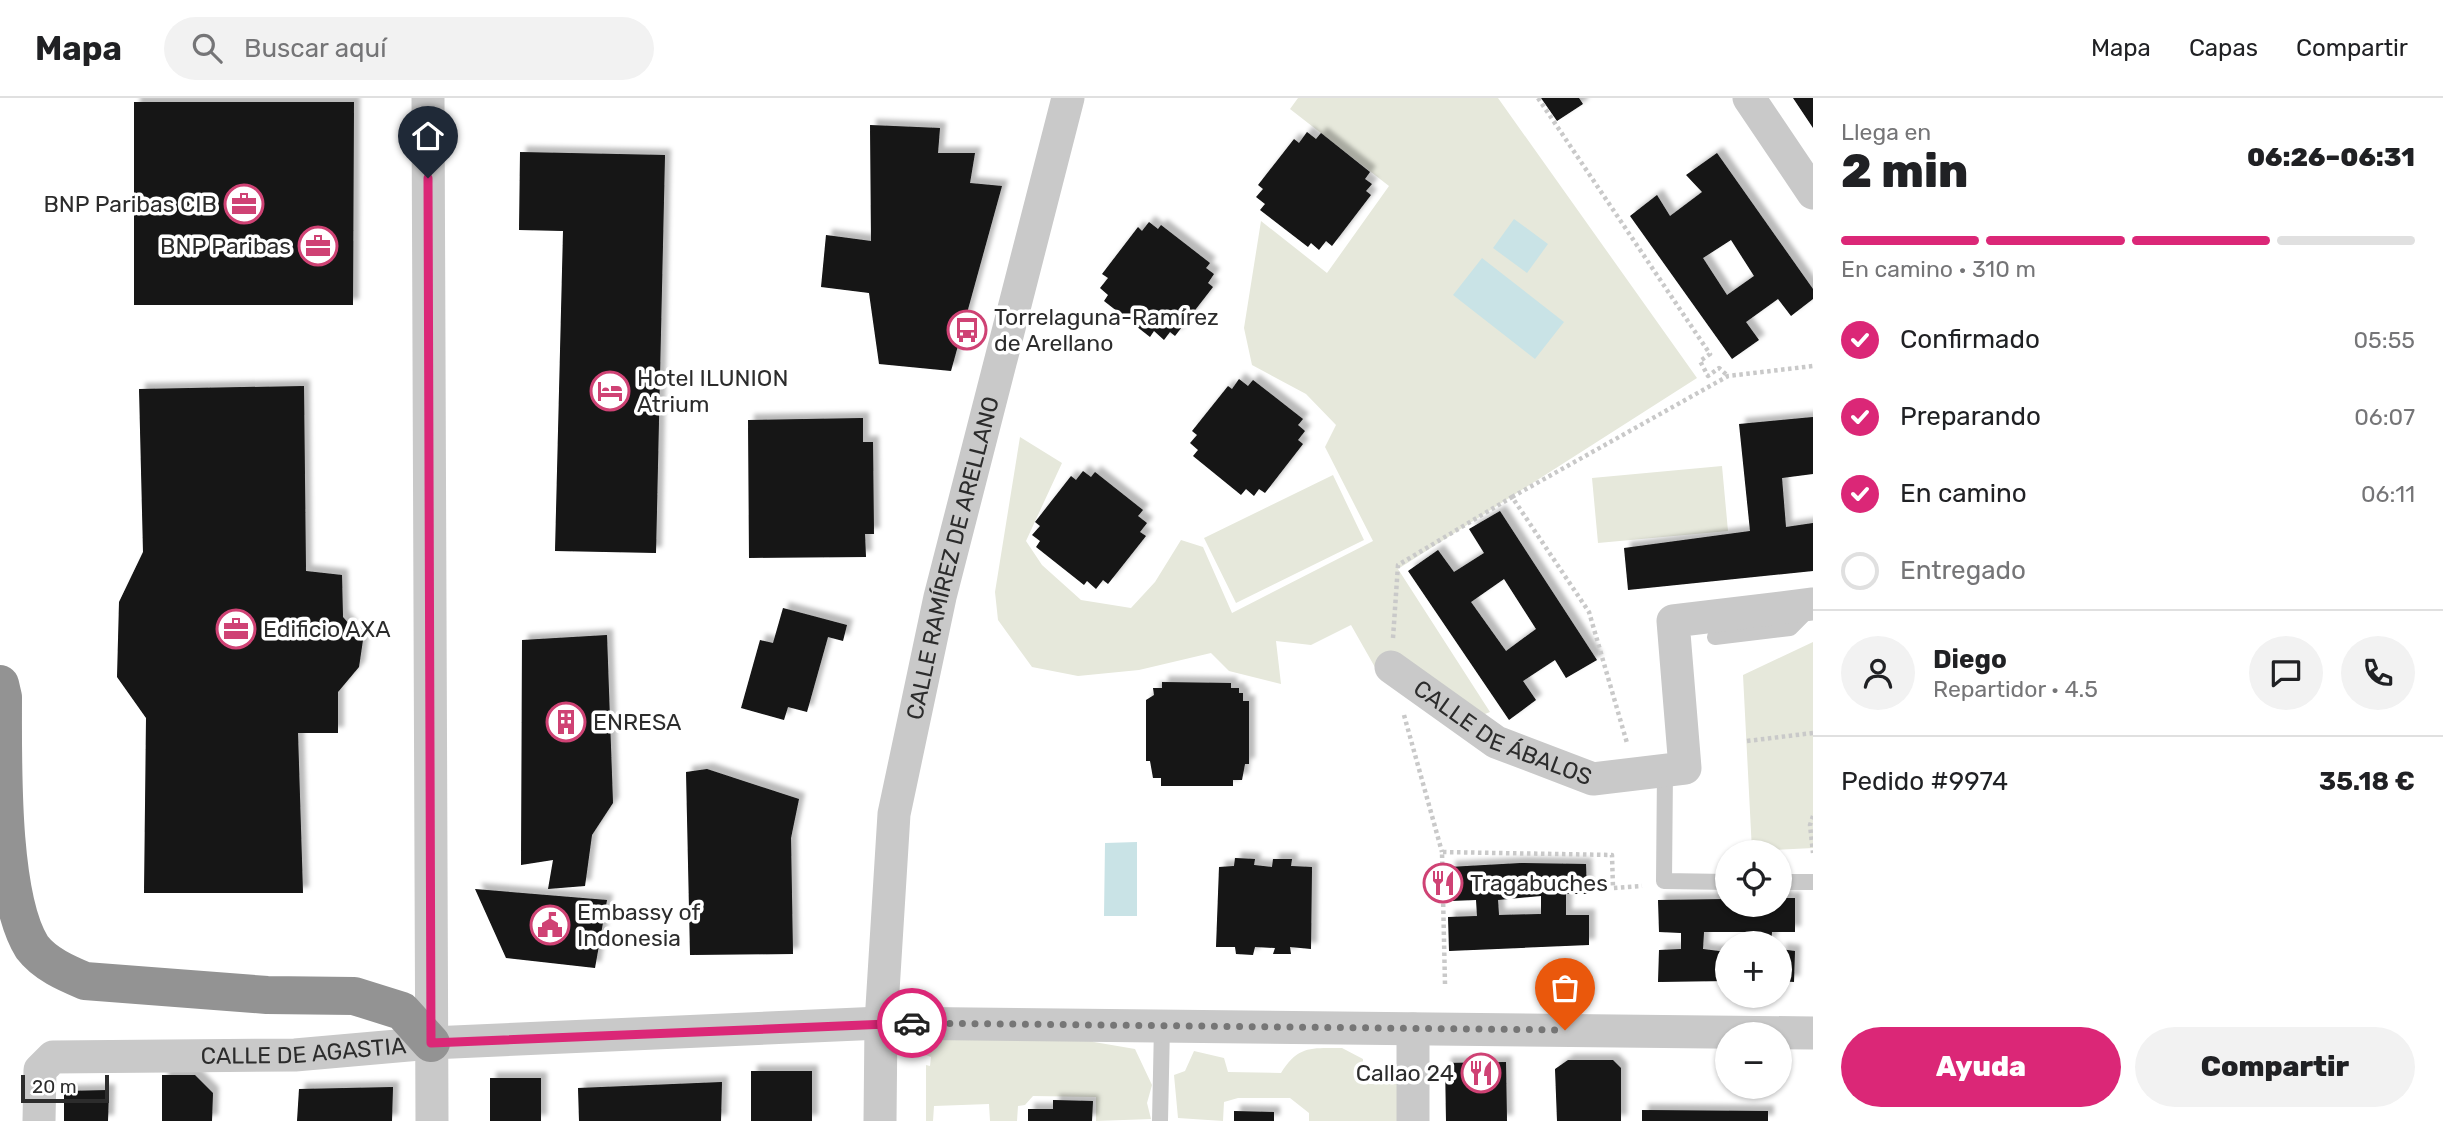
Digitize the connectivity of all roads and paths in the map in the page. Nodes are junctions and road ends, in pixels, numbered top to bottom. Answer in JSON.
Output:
{"nodes":[{"id":1,"x":428,"y":98,"type":"edge"},
{"id":2,"x":1068,"y":98,"type":"edge"},
{"id":3,"x":1538,"y":98,"type":"edge"},
{"id":4,"x":1749,"y":98,"type":"edge"},
{"id":5,"x":1812,"y":191,"type":"edge"},
{"id":6,"x":1813,"y":366,"type":"edge"},
{"id":7,"x":1728,"y":376,"type":"junction"},
{"id":8,"x":1511,"y":497,"type":"junction"},
{"id":9,"x":1813,"y":605,"type":"edge"},
{"id":10,"x":1715,"y":637,"type":"dead end"},
{"id":11,"x":1391,"y":667,"type":"junction"},
{"id":12,"x":0,"y":684,"type":"edge"},
{"id":13,"x":1813,"y":733,"type":"edge"},
{"id":14,"x":1747,"y":741,"type":"dead end"},
{"id":15,"x":1650,"y":772,"type":"junction"},
{"id":16,"x":1813,"y":816,"type":"edge"},
{"id":17,"x":1442,"y":852,"type":"junction"},
{"id":18,"x":1813,"y":853,"type":"edge"},
{"id":19,"x":1715,"y":882,"type":"edge"},
{"id":20,"x":1792,"y":882,"type":"edge"},
{"id":21,"x":1813,"y":882,"type":"edge"},
{"id":22,"x":1642,"y":886,"type":"dead end"},
{"id":23,"x":1445,"y":984,"type":"dead end"},
{"id":24,"x":881,"y":1023,"type":"junction"},
{"id":25,"x":1162,"y":1026,"type":"junction"},
{"id":26,"x":1413,"y":1028,"type":"junction"},
{"id":27,"x":1813,"y":1033,"type":"edge"},
{"id":28,"x":431,"y":1043,"type":"junction"},
{"id":29,"x":39,"y":1121,"type":"edge"},
{"id":30,"x":432,"y":1121,"type":"edge"},
{"id":31,"x":880,"y":1121,"type":"edge"},
{"id":32,"x":1160,"y":1121,"type":"edge"},
{"id":33,"x":1413,"y":1121,"type":"edge"}],
"edges":[{"from":1,"to":28,"type":"street"},
{"from":2,"to":24,"type":"street","name":"CALLE RAMÍREZ DE ARELLANO"},
{"from":3,"to":7,"type":"path"},
{"from":4,"to":5,"type":"street"},
{"from":6,"to":7,"type":"path"},
{"from":7,"to":8,"type":"path"},
{"from":8,"to":11,"type":"path"},
{"from":8,"to":15,"type":"path"},
{"from":9,"to":10,"type":"lane"},
{"from":9,"to":15,"type":"street"},
{"from":11,"to":15,"type":"street","name":"CALLE DE ÁBALOS"},
{"from":11,"to":17,"type":"path"},
{"from":12,"to":28,"type":"highway"},
{"from":13,"to":14,"type":"path"},
{"from":15,"to":19,"type":"lane"},
{"from":16,"to":18,"type":"path"},
{"from":17,"to":22,"type":"path"},
{"from":17,"to":23,"type":"path"},
{"from":20,"to":21,"type":"lane"},
{"from":24,"to":25,"type":"street","name":"CALLE DE AGASTIA"},
{"from":24,"to":28,"type":"street","name":"CALLE DE AGASTIA"},
{"from":24,"to":31,"type":"street","name":"CALLE RAMÍREZ DE ARELLANO"},
{"from":25,"to":26,"type":"street","name":"CALLE DE AGASTIA"},
{"from":25,"to":32,"type":"lane"},
{"from":26,"to":27,"type":"street","name":"CALLE DE AGASTIA"},
{"from":26,"to":33,"type":"street"},
{"from":28,"to":29,"type":"street","name":"CALLE DE AGASTIA"},
{"from":28,"to":30,"type":"street"}]}
